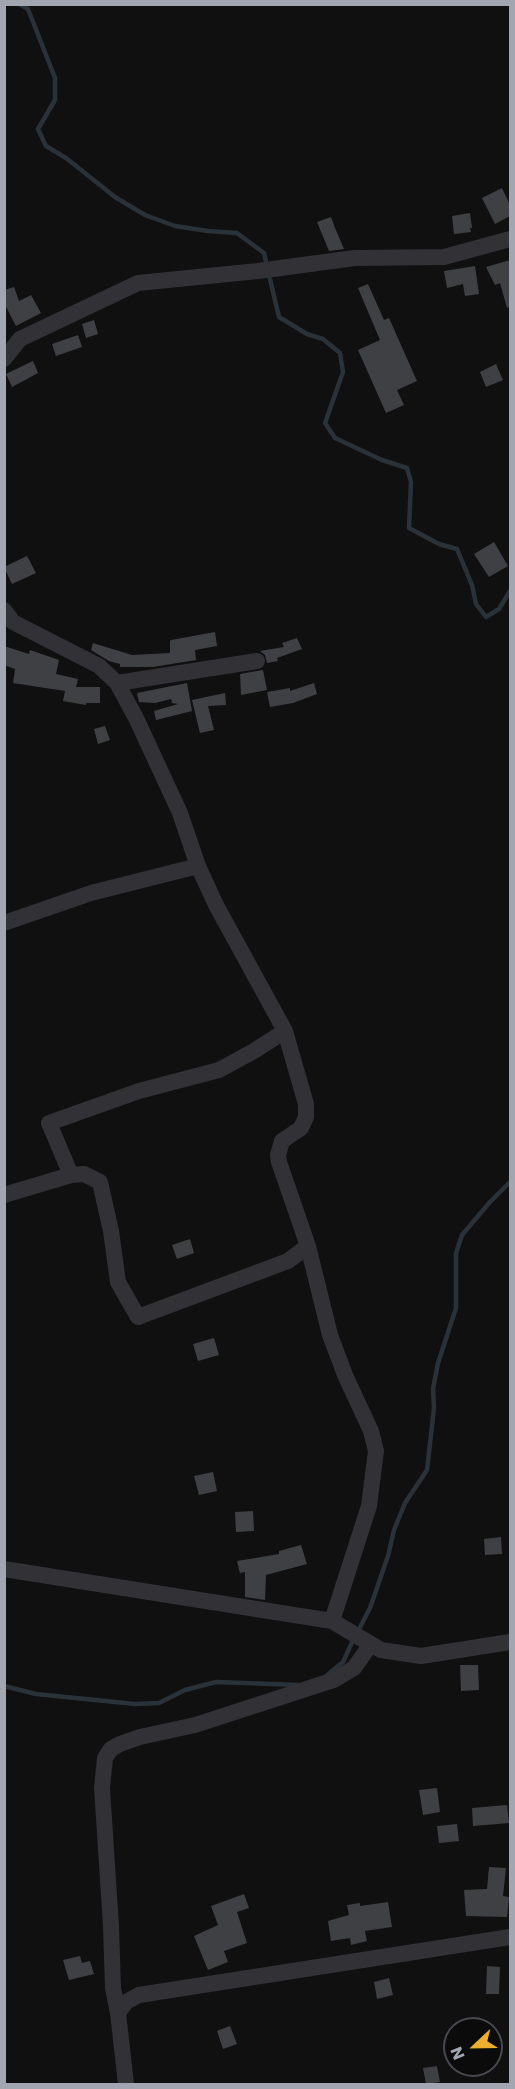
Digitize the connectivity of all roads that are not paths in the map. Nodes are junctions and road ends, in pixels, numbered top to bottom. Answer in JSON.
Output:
{"nodes":[{"id":1,"x":510,"y":239,"type":"edge"},
{"id":2,"x":4,"y":359,"type":"edge"},
{"id":3,"x":4,"y":610,"type":"edge"},
{"id":4,"x":257,"y":661,"type":"dead end"},
{"id":5,"x":117,"y":683,"type":"junction"},
{"id":6,"x":198,"y":866,"type":"junction"},
{"id":7,"x":4,"y":923,"type":"edge"},
{"id":8,"x":285,"y":1031,"type":"junction"},
{"id":9,"x":71,"y":1175,"type":"junction"},
{"id":10,"x":4,"y":1195,"type":"edge"},
{"id":11,"x":308,"y":1246,"type":"junction"},
{"id":12,"x":4,"y":1569,"type":"edge"},
{"id":13,"x":337,"y":1624,"type":"junction"},
{"id":14,"x":368,"y":1642,"type":"junction"},
{"id":15,"x":510,"y":1642,"type":"edge"},
{"id":16,"x":510,"y":1937,"type":"edge"},
{"id":17,"x":118,"y":2013,"type":"junction"},
{"id":18,"x":126,"y":2085,"type":"edge"}],
"edges":[{"from":1,"to":2,"type":"street"},
{"from":3,"to":5,"type":"street"},
{"from":4,"to":5,"type":"street"},
{"from":5,"to":6,"type":"street"},
{"from":6,"to":7,"type":"street"},
{"from":6,"to":8,"type":"street"},
{"from":8,"to":9,"type":"street"},
{"from":8,"to":11,"type":"street"},
{"from":9,"to":10,"type":"street"},
{"from":9,"to":11,"type":"street"},
{"from":11,"to":13,"type":"street"},
{"from":12,"to":13,"type":"street"},
{"from":13,"to":14,"type":"street"},
{"from":14,"to":15,"type":"street"},
{"from":14,"to":17,"type":"street"},
{"from":16,"to":17,"type":"street"},
{"from":17,"to":18,"type":"street"}]}
